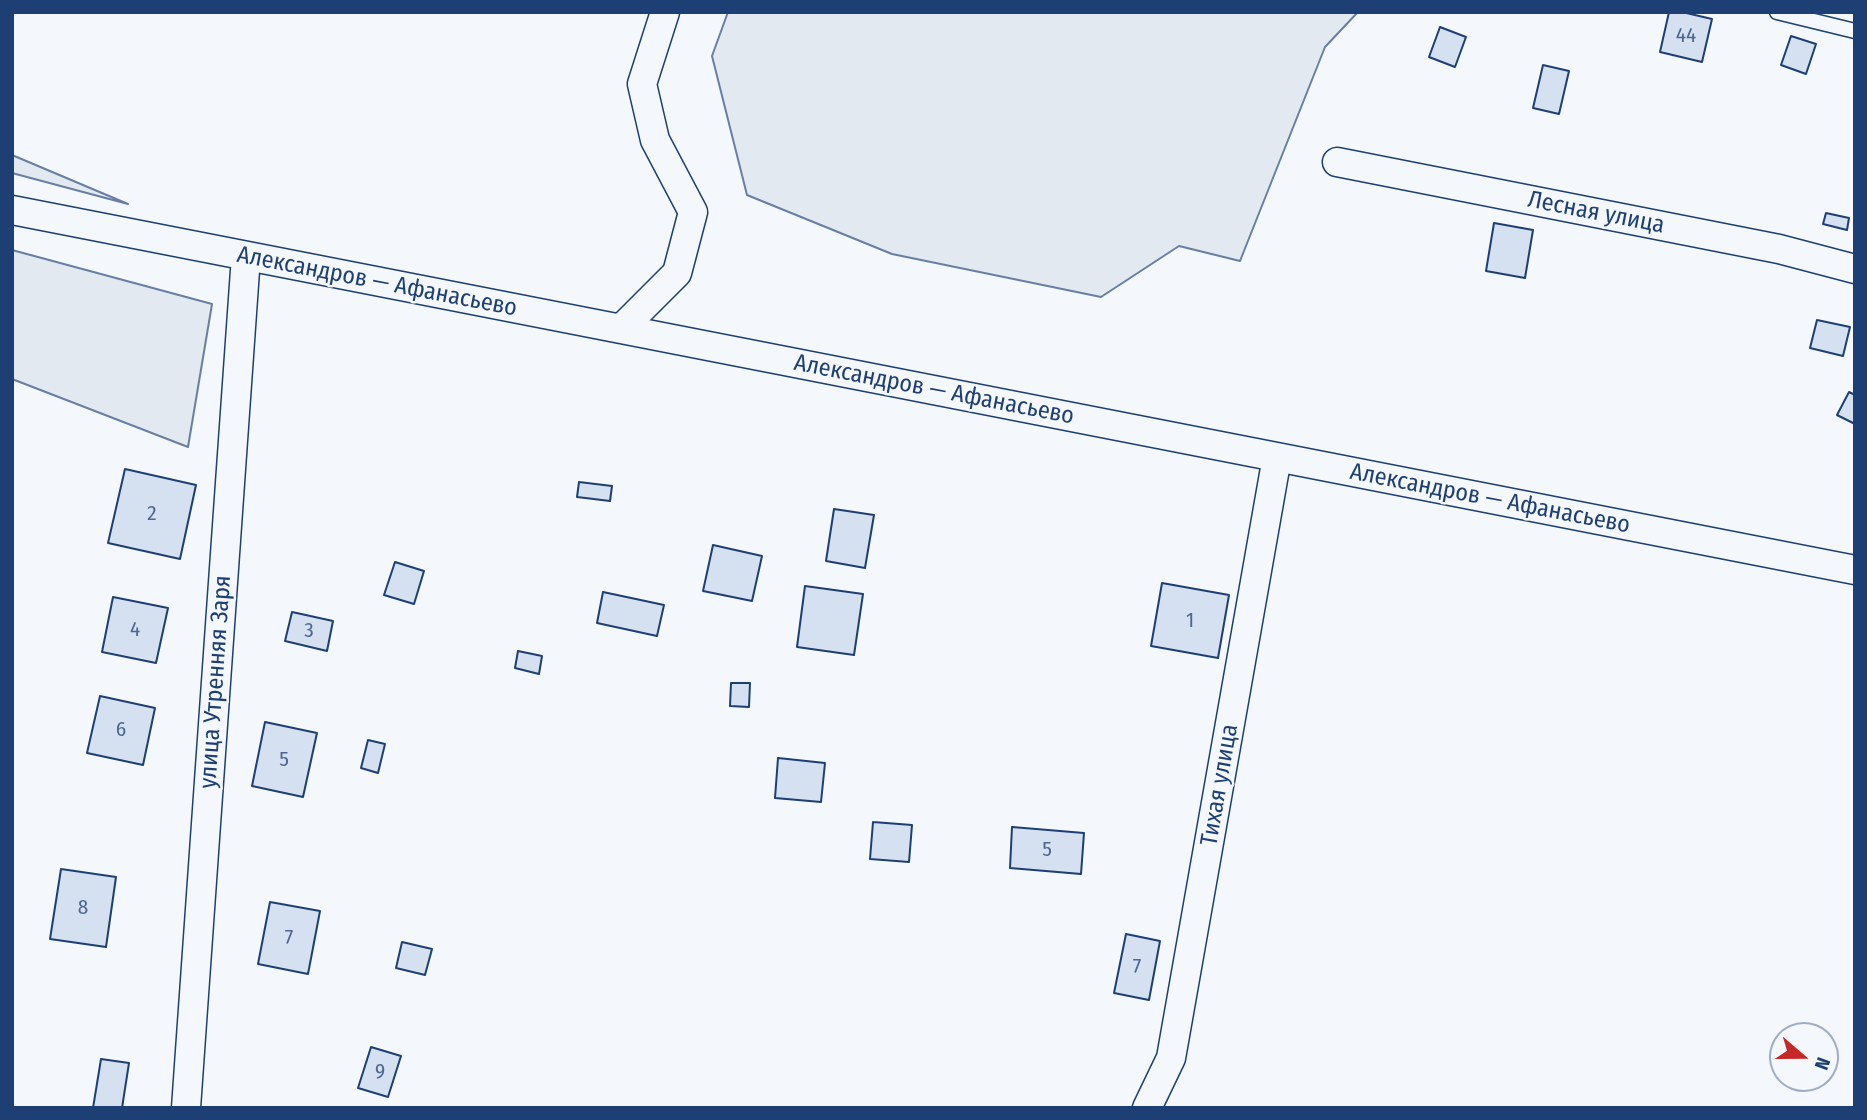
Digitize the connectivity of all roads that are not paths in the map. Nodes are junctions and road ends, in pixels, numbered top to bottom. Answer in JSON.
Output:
{"nodes":[{"id":1,"x":665,"y":12,"type":"edge"},
{"id":2,"x":1777,"y":12,"type":"edge"},
{"id":3,"x":1855,"y":31,"type":"edge"},
{"id":4,"x":1337,"y":162,"type":"dead end"},
{"id":5,"x":12,"y":210,"type":"edge"},
{"id":6,"x":246,"y":256,"type":"junction"},
{"id":7,"x":1855,"y":269,"type":"edge"},
{"id":8,"x":621,"y":329,"type":"junction"},
{"id":9,"x":1278,"y":457,"type":"junction"},
{"id":10,"x":1855,"y":570,"type":"edge"},
{"id":11,"x":186,"y":1108,"type":"edge"},
{"id":12,"x":1147,"y":1108,"type":"edge"}],
"edges":[{"from":1,"to":8,"type":"street"},
{"from":2,"to":3,"type":"lane"},
{"from":4,"to":7,"type":"street","name":"Лесная улица"},
{"from":5,"to":6,"type":"street","name":"Александров — Афанасьево"},
{"from":6,"to":8,"type":"street","name":"Александров — Афанасьево"},
{"from":6,"to":11,"type":"street","name":"улица Утренняя Заря"},
{"from":8,"to":9,"type":"street","name":"Александров — Афанасьево"},
{"from":9,"to":10,"type":"street","name":"Александров — Афанасьево"},
{"from":9,"to":12,"type":"street","name":"Тихая улица"}]}
